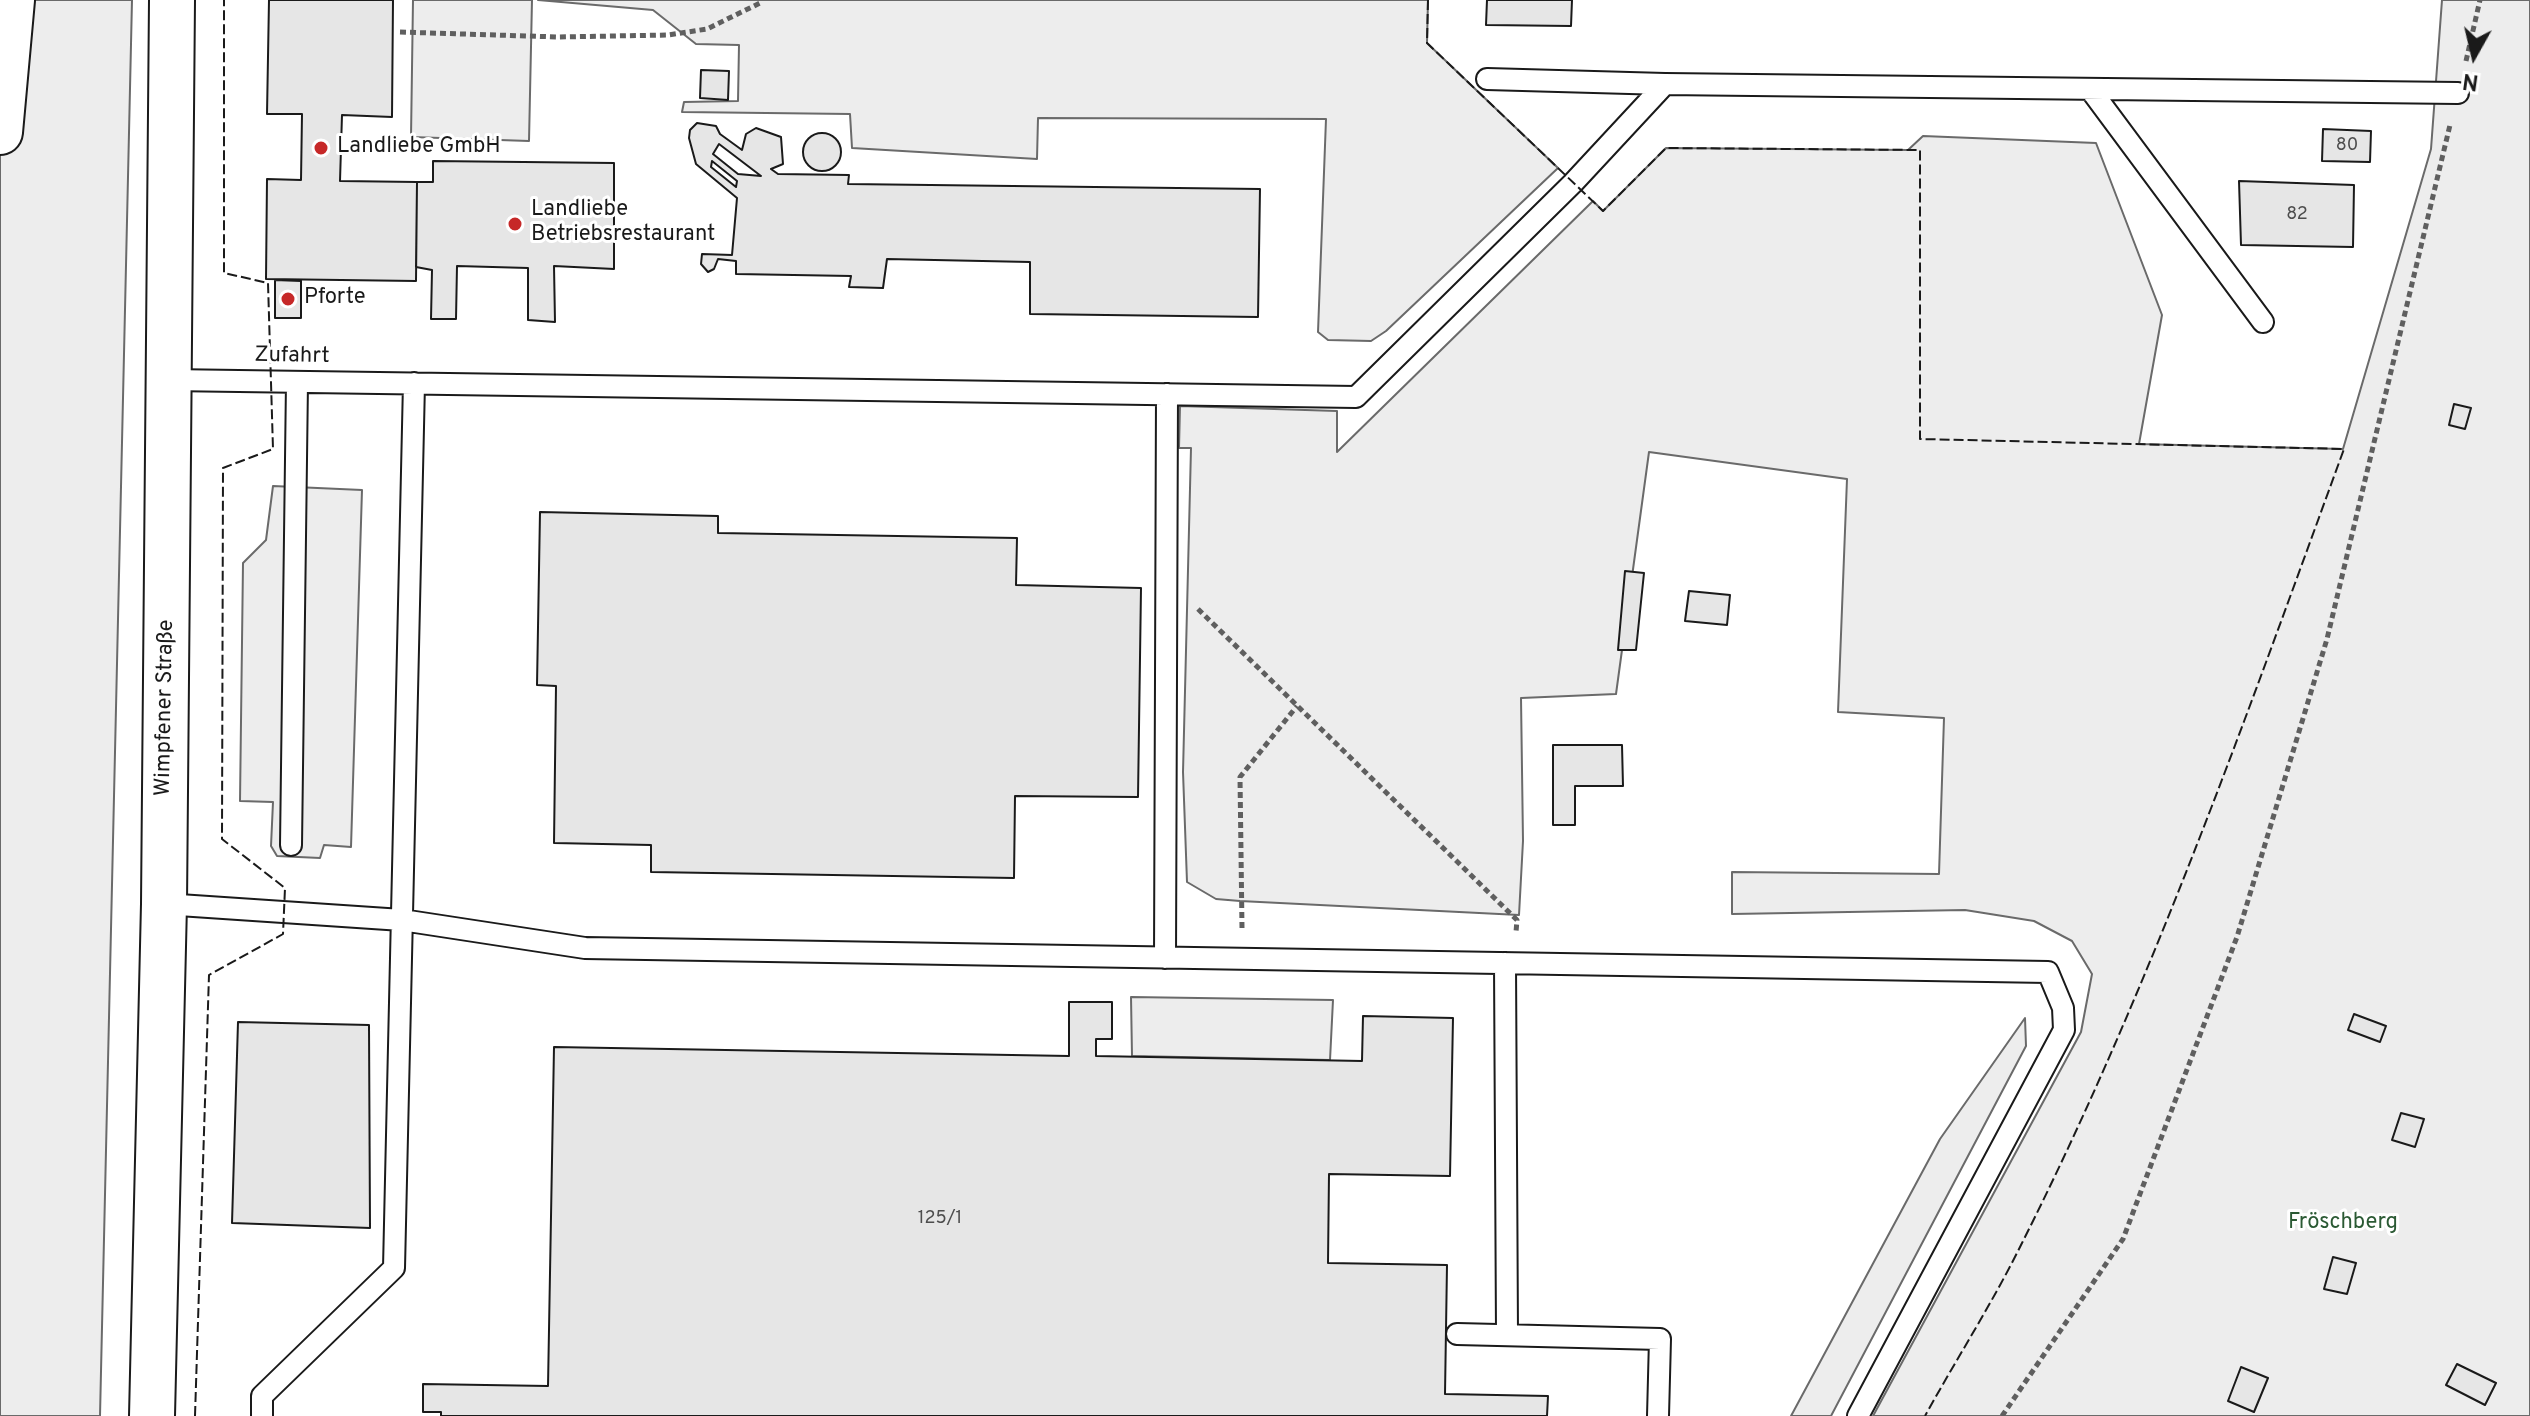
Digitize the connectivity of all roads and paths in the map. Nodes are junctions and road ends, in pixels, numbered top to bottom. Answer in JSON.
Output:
{"nodes":[{"id":1,"x":12,"y":0,"type":"edge"},
{"id":2,"x":172,"y":0,"type":"edge"},
{"id":3,"x":2480,"y":0,"type":"edge"},
{"id":4,"x":762,"y":2,"type":"edge"},
{"id":5,"x":400,"y":32,"type":"dead end"},
{"id":6,"x":1487,"y":79,"type":"dead end"},
{"id":7,"x":1665,"y":84,"type":"junction"},
{"id":8,"x":2090,"y":89,"type":"junction"},
{"id":9,"x":2458,"y":93,"type":"junction"},
{"id":10,"x":0,"y":132,"type":"edge"},
{"id":11,"x":2263,"y":322,"type":"dead end"},
{"id":12,"x":169,"y":380,"type":"junction"},
{"id":13,"x":297,"y":382,"type":"junction"},
{"id":14,"x":414,"y":383,"type":"junction"},
{"id":15,"x":1167,"y":394,"type":"junction"},
{"id":16,"x":1166,"y":577,"type":"junction"},
{"id":17,"x":1297,"y":706,"type":"junction"},
{"id":18,"x":291,"y":845,"type":"dead end"},
{"id":19,"x":164,"y":904,"type":"junction"},
{"id":20,"x":402,"y":920,"type":"junction"},
{"id":21,"x":1165,"y":958,"type":"junction"},
{"id":22,"x":1243,"y":959,"type":"junction"},
{"id":23,"x":1508,"y":963,"type":"junction"},
{"id":24,"x":1457,"y":1334,"type":"dead end"},
{"id":25,"x":1507,"y":1335,"type":"junction"},
{"id":26,"x":152,"y":1416,"type":"edge"},
{"id":27,"x":262,"y":1416,"type":"edge"},
{"id":28,"x":1658,"y":1416,"type":"edge"},
{"id":29,"x":1858,"y":1416,"type":"edge"},
{"id":30,"x":2002,"y":1416,"type":"edge"}],
"edges":[{"from":1,"to":10,"type":"street"},
{"from":2,"to":12,"type":"street","name":"Wimpfener Straße"},
{"from":3,"to":9,"type":"path"},
{"from":4,"to":5,"type":"path"},
{"from":6,"to":7,"type":"lane"},
{"from":7,"to":8,"type":"lane"},
{"from":7,"to":15,"type":"lane","name":"Zufahrt"},
{"from":8,"to":9,"type":"lane"},
{"from":8,"to":11,"type":"lane"},
{"from":9,"to":30,"type":"path"},
{"from":12,"to":13,"type":"lane","name":"Zufahrt"},
{"from":12,"to":19,"type":"street","name":"Wimpfener Straße"},
{"from":13,"to":14,"type":"lane","name":"Zufahrt"},
{"from":13,"to":18,"type":"lane"},
{"from":14,"to":15,"type":"lane","name":"Zufahrt"},
{"from":14,"to":20,"type":"lane"},
{"from":15,"to":16,"type":"lane"},
{"from":16,"to":17,"type":"path"},
{"from":16,"to":21,"type":"lane"},
{"from":17,"to":22,"type":"path"},
{"from":17,"to":23,"type":"path"},
{"from":19,"to":20,"type":"lane"},
{"from":19,"to":26,"type":"street","name":"Wimpfener Straße"},
{"from":20,"to":21,"type":"lane"},
{"from":20,"to":27,"type":"lane"},
{"from":21,"to":22,"type":"lane"},
{"from":22,"to":23,"type":"lane"},
{"from":23,"to":25,"type":"lane"},
{"from":23,"to":29,"type":"lane"},
{"from":24,"to":25,"type":"lane"},
{"from":25,"to":28,"type":"lane"}]}
